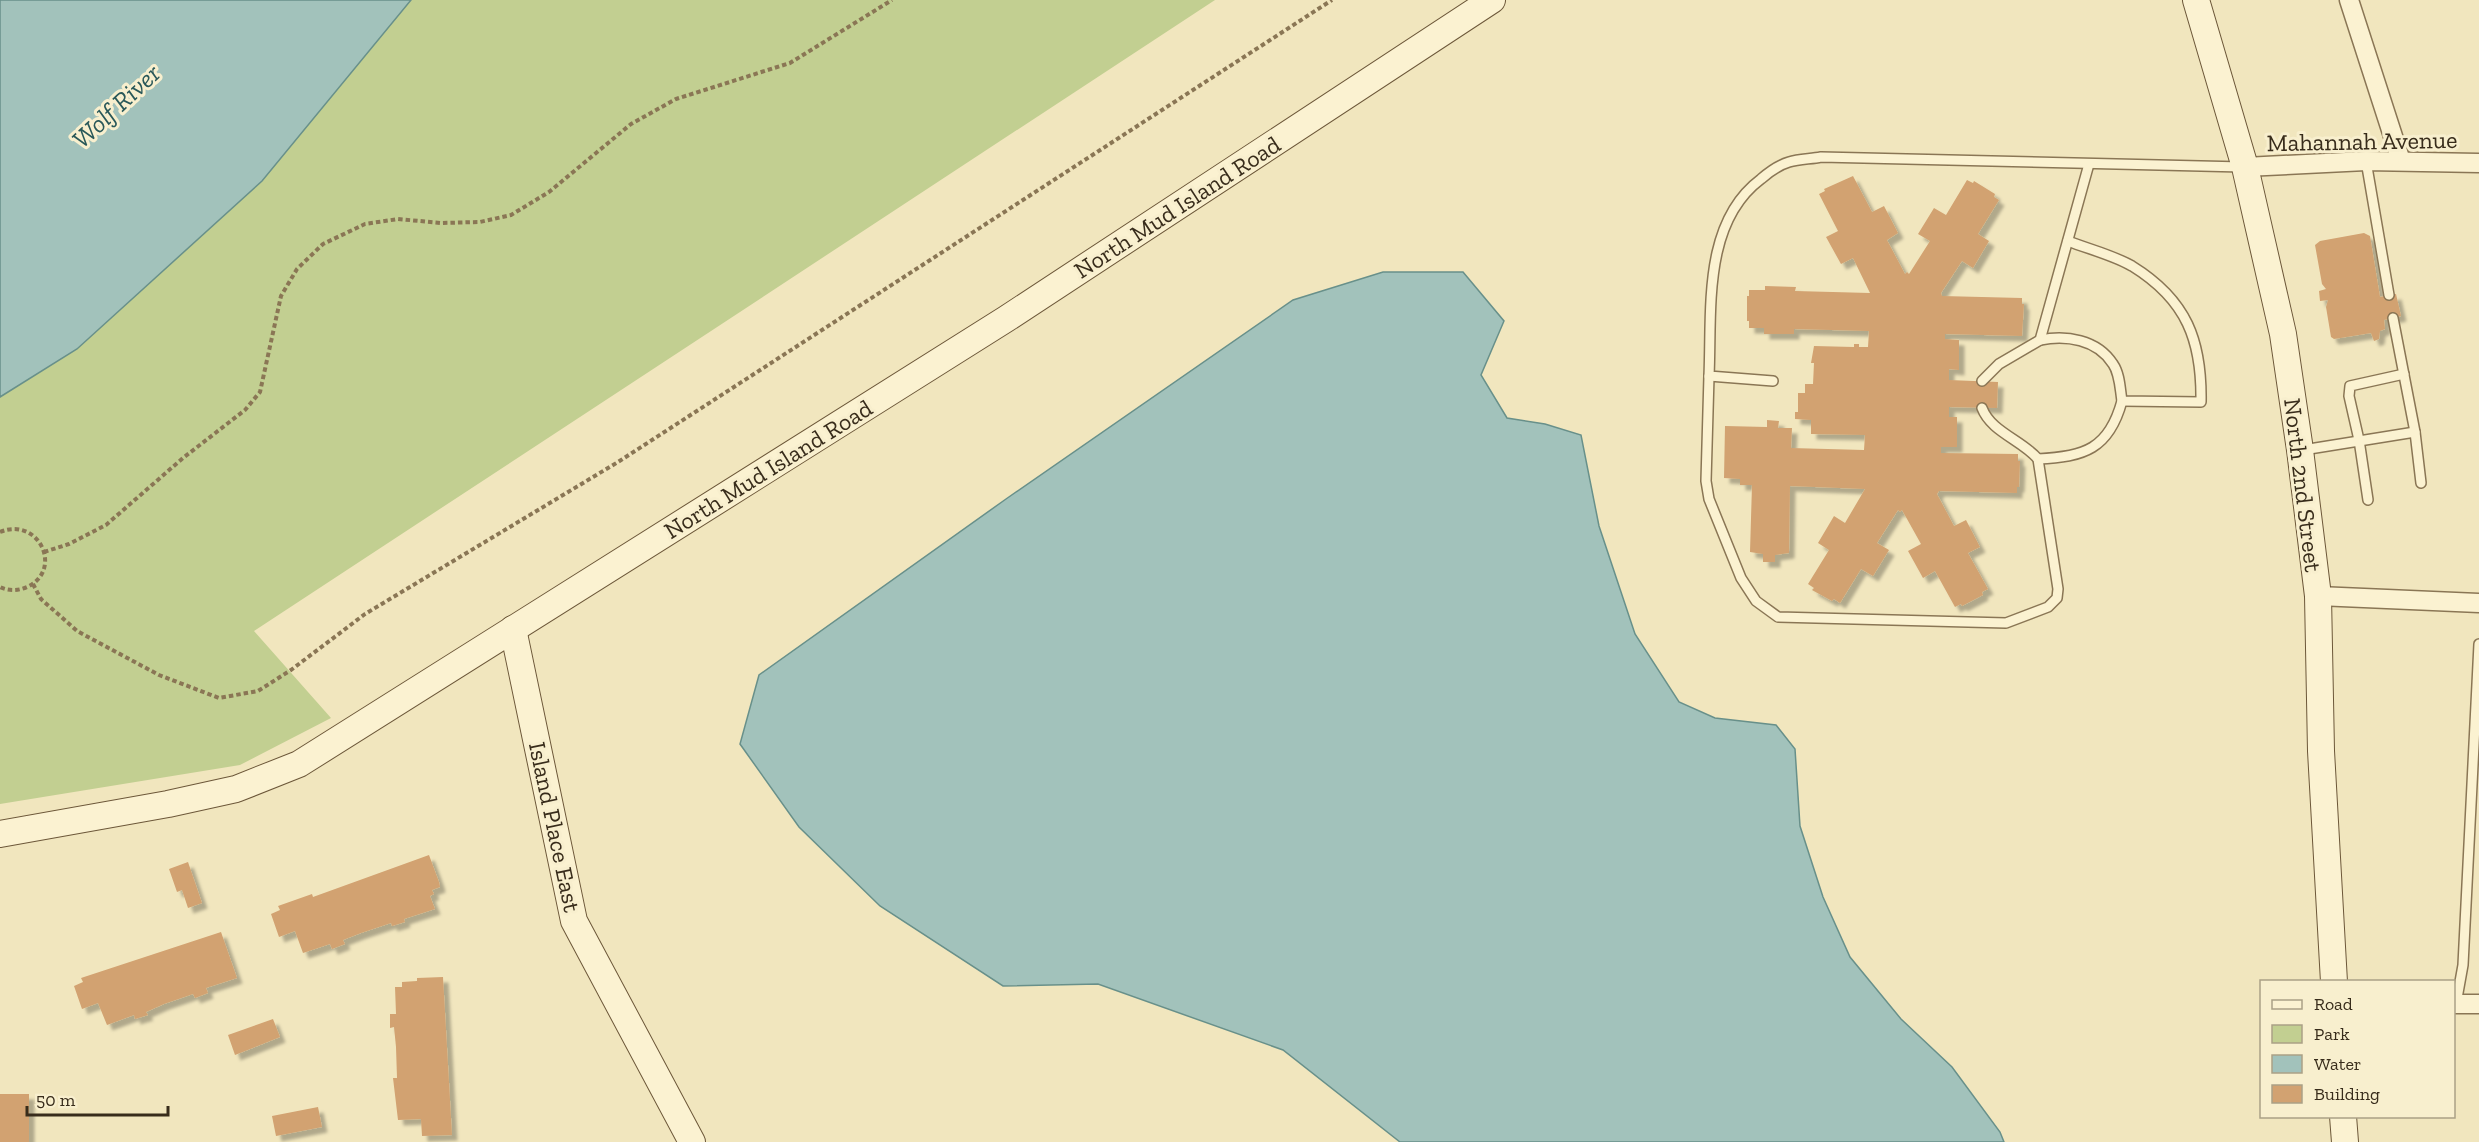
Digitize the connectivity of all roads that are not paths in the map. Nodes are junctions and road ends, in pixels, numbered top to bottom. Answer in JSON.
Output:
{"nodes":[{"id":1,"x":1492,"y":0,"type":"edge"},
{"id":2,"x":2196,"y":0,"type":"edge"},
{"id":3,"x":2349,"y":0,"type":"edge"},
{"id":4,"x":2366,"y":161,"type":"junction"},
{"id":5,"x":2401,"y":161,"type":"junction"},
{"id":6,"x":2089,"y":164,"type":"junction"},
{"id":7,"x":2479,"y":164,"type":"edge"},
{"id":8,"x":2245,"y":167,"type":"junction"},
{"id":9,"x":2068,"y":241,"type":"junction"},
{"id":10,"x":2389,"y":295,"type":"dead end"},
{"id":11,"x":2393,"y":318,"type":"dead end"},
{"id":12,"x":2040,"y":340,"type":"junction"},
{"id":13,"x":2404,"y":374,"type":"junction"},
{"id":14,"x":1709,"y":376,"type":"junction"},
{"id":15,"x":1773,"y":381,"type":"dead end"},
{"id":16,"x":1982,"y":381,"type":"dead end"},
{"id":17,"x":2122,"y":401,"type":"junction"},
{"id":18,"x":1982,"y":408,"type":"dead end"},
{"id":19,"x":2415,"y":432,"type":"junction"},
{"id":20,"x":2359,"y":440,"type":"junction"},
{"id":21,"x":2300,"y":450,"type":"junction"},
{"id":22,"x":2038,"y":459,"type":"junction"},
{"id":23,"x":2421,"y":483,"type":"dead end"},
{"id":24,"x":2368,"y":500,"type":"dead end"},
{"id":25,"x":2318,"y":596,"type":"junction"},
{"id":26,"x":2479,"y":603,"type":"edge"},
{"id":27,"x":513,"y":629,"type":"junction"},
{"id":28,"x":2479,"y":644,"type":"edge"},
{"id":29,"x":0,"y":834,"type":"edge"},
{"id":30,"x":2334,"y":980,"type":"edge"},
{"id":31,"x":2455,"y":1004,"type":"edge"},
{"id":32,"x":2479,"y":1004,"type":"edge"},
{"id":33,"x":2343,"y":1118,"type":"edge"},
{"id":34,"x":692,"y":1142,"type":"edge"},
{"id":35,"x":2345,"y":1142,"type":"edge"}],
"edges":[{"from":1,"to":27,"type":"street","name":"North Mud Island Road"},
{"from":2,"to":8,"type":"street","name":"North 2nd Street"},
{"from":3,"to":5,"type":"street"},
{"from":4,"to":5,"type":"street","name":"Mahannah Avenue"},
{"from":4,"to":8,"type":"street","name":"Mahannah Avenue"},
{"from":4,"to":10,"type":"lane"},
{"from":5,"to":7,"type":"street","name":"Mahannah Avenue"},
{"from":6,"to":8,"type":"lane"},
{"from":6,"to":9,"type":"lane"},
{"from":6,"to":14,"type":"lane"},
{"from":8,"to":21,"type":"street","name":"North 2nd Street"},
{"from":9,"to":12,"type":"lane"},
{"from":9,"to":17,"type":"lane"},
{"from":11,"to":13,"type":"lane"},
{"from":12,"to":16,"type":"lane"},
{"from":12,"to":17,"type":"lane"},
{"from":13,"to":19,"type":"lane"},
{"from":13,"to":20,"type":"lane"},
{"from":14,"to":15,"type":"lane"},
{"from":14,"to":22,"type":"lane"},
{"from":17,"to":22,"type":"lane"},
{"from":18,"to":22,"type":"lane"},
{"from":19,"to":20,"type":"lane"},
{"from":19,"to":23,"type":"lane"},
{"from":20,"to":21,"type":"lane"},
{"from":20,"to":24,"type":"lane"},
{"from":21,"to":25,"type":"street","name":"North 2nd Street"},
{"from":25,"to":26,"type":"street"},
{"from":25,"to":30,"type":"street","name":"North 2nd Street"},
{"from":27,"to":29,"type":"street","name":"North Mud Island Road"},
{"from":27,"to":34,"type":"street","name":"Island Place East"},
{"from":28,"to":31,"type":"lane"},
{"from":31,"to":32,"type":"street"},
{"from":33,"to":35,"type":"street"}]}
